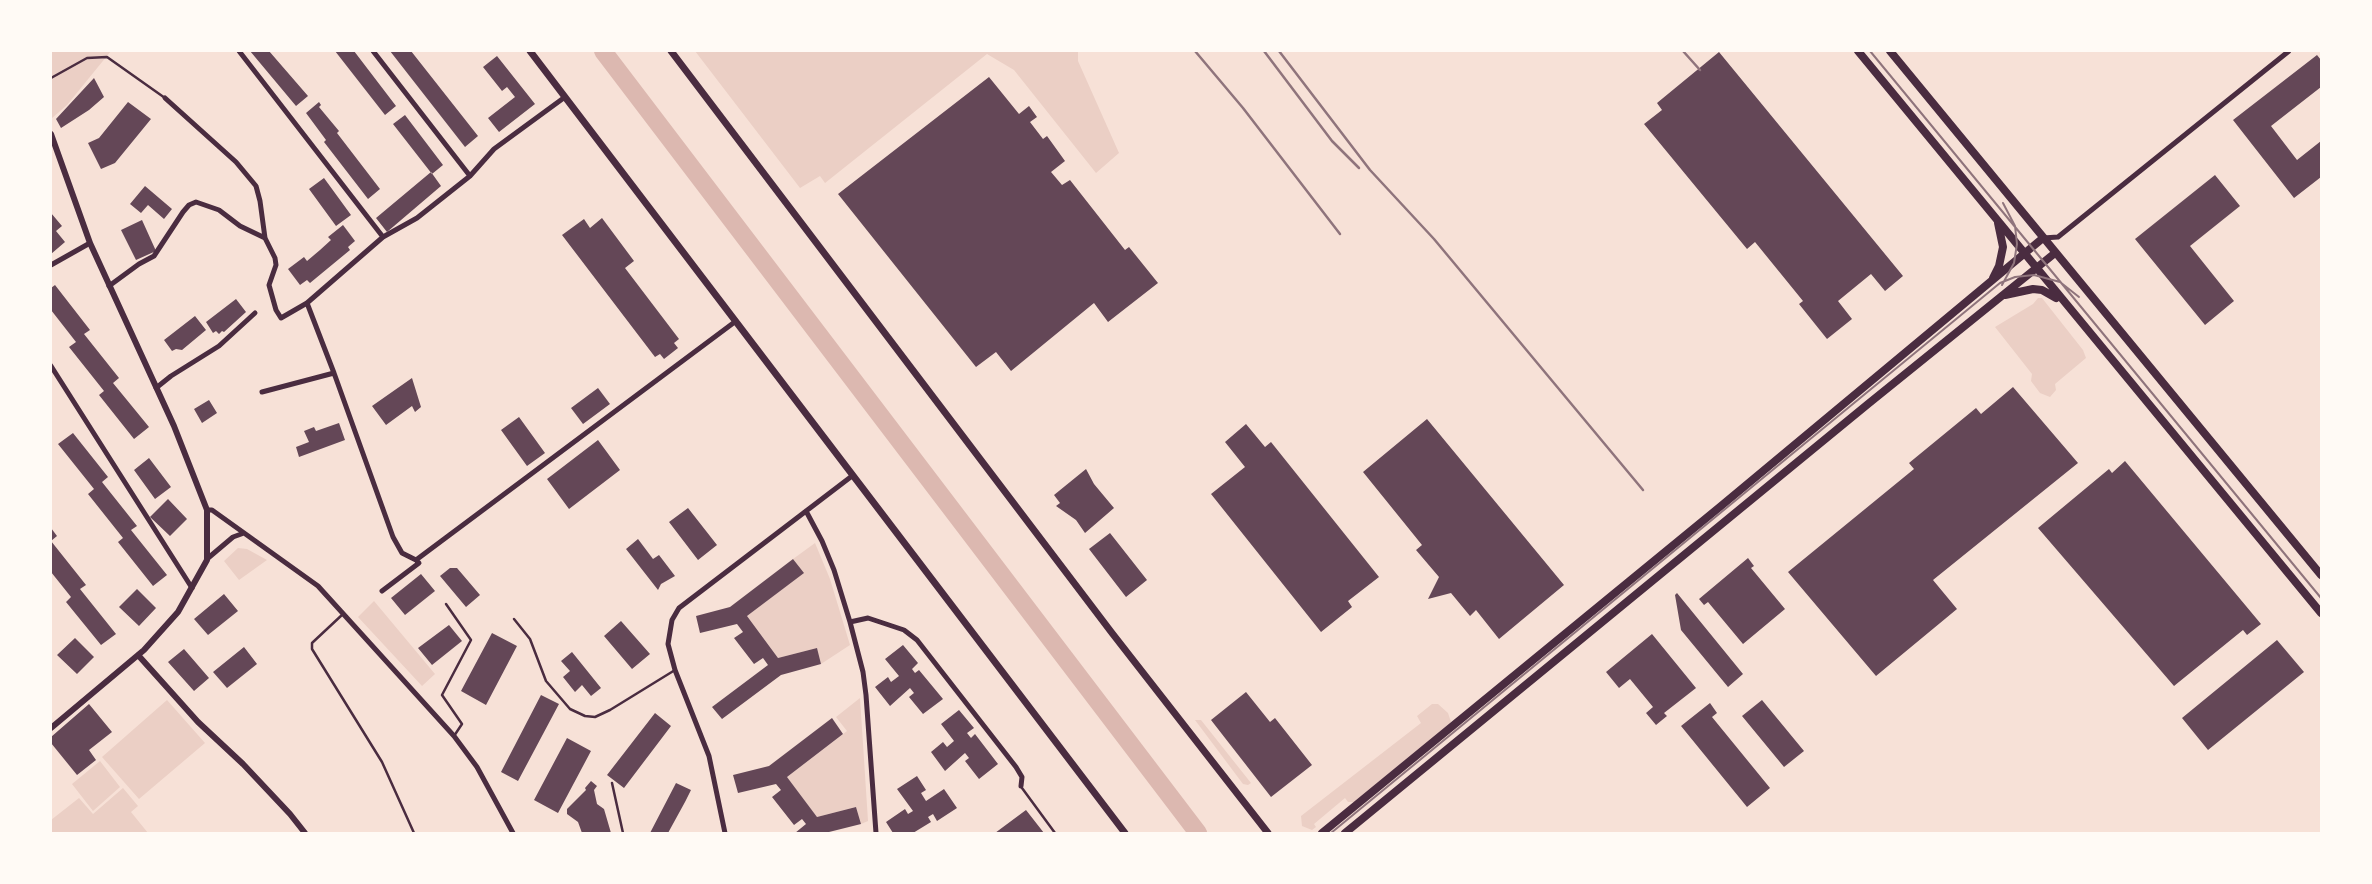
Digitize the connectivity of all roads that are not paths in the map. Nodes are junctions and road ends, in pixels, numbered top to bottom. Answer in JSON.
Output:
{"nodes":[{"id":1,"x":239,"y":51,"type":"edge"},
{"id":2,"x":373,"y":51,"type":"edge"},
{"id":3,"x":530,"y":51,"type":"edge"},
{"id":4,"x":671,"y":51,"type":"edge"},
{"id":5,"x":1858,"y":51,"type":"edge"},
{"id":6,"x":1890,"y":51,"type":"edge"},
{"id":7,"x":2289,"y":51,"type":"edge"},
{"id":8,"x":51,"y":78,"type":"edge"},
{"id":9,"x":565,"y":97,"type":"junction"},
{"id":10,"x":165,"y":98,"type":"joint"},
{"id":11,"x":51,"y":134,"type":"edge"},
{"id":12,"x":470,"y":176,"type":"junction"},
{"id":13,"x":1998,"y":220,"type":"junction"},
{"id":14,"x":383,"y":237,"type":"junction"},
{"id":15,"x":2058,"y":237,"type":"junction"},
{"id":16,"x":2043,"y":238,"type":"junction"},
{"id":17,"x":265,"y":239,"type":"junction"},
{"id":18,"x":90,"y":243,"type":"junction"},
{"id":19,"x":2055,"y":253,"type":"junction"},
{"id":20,"x":2025,"y":254,"type":"junction"},
{"id":21,"x":51,"y":265,"type":"edge"},
{"id":22,"x":2036,"y":268,"type":"junction"},
{"id":23,"x":1990,"y":284,"type":"junction"},
{"id":24,"x":109,"y":286,"type":"junction"},
{"id":25,"x":1999,"y":297,"type":"junction"},
{"id":26,"x":307,"y":303,"type":"junction"},
{"id":27,"x":2070,"y":310,"type":"junction"},
{"id":28,"x":255,"y":313,"type":"dead end"},
{"id":29,"x":736,"y":321,"type":"junction"},
{"id":30,"x":51,"y":366,"type":"edge"},
{"id":31,"x":334,"y":373,"type":"junction"},
{"id":32,"x":156,"y":388,"type":"junction"},
{"id":33,"x":262,"y":392,"type":"dead end"},
{"id":34,"x":852,"y":477,"type":"junction"},
{"id":35,"x":207,"y":510,"type":"junction"},
{"id":36,"x":806,"y":511,"type":"junction"},
{"id":37,"x":244,"y":533,"type":"junction"},
{"id":38,"x":206,"y":560,"type":"junction"},
{"id":39,"x":416,"y":560,"type":"junction"},
{"id":40,"x":2321,"y":575,"type":"edge"},
{"id":41,"x":192,"y":588,"type":"junction"},
{"id":42,"x":382,"y":591,"type":"dead end"},
{"id":43,"x":446,"y":604,"type":"dead end"},
{"id":44,"x":2321,"y":613,"type":"edge"},
{"id":45,"x":343,"y":614,"type":"junction"},
{"id":46,"x":514,"y":619,"type":"dead end"},
{"id":47,"x":850,"y":622,"type":"junction"},
{"id":48,"x":138,"y":655,"type":"junction"},
{"id":49,"x":675,"y":670,"type":"junction"},
{"id":50,"x":51,"y":728,"type":"edge"},
{"id":51,"x":454,"y":736,"type":"junction"},
{"id":52,"x":612,"y":783,"type":"dead end"},
{"id":53,"x":1021,"y":786,"type":"joint"},
{"id":54,"x":305,"y":833,"type":"edge"},
{"id":55,"x":414,"y":833,"type":"edge"},
{"id":56,"x":513,"y":833,"type":"edge"},
{"id":57,"x":623,"y":833,"type":"edge"},
{"id":58,"x":726,"y":833,"type":"edge"},
{"id":59,"x":876,"y":833,"type":"edge"},
{"id":60,"x":1055,"y":833,"type":"edge"},
{"id":61,"x":1125,"y":833,"type":"edge"},
{"id":62,"x":1268,"y":833,"type":"edge"},
{"id":63,"x":1322,"y":833,"type":"edge"},
{"id":64,"x":1345,"y":833,"type":"edge"}],
"edges":[{"from":1,"to":14,"type":"street"},
{"from":2,"to":12,"type":"street"},
{"from":3,"to":9,"type":"main road"},
{"from":4,"to":62,"type":"main road"},
{"from":5,"to":13,"type":"main road"},
{"from":6,"to":16,"type":"main road"},
{"from":7,"to":15,"type":"street"},
{"from":8,"to":10,"type":"lane"},
{"from":9,"to":12,"type":"street"},
{"from":9,"to":29,"type":"main road"},
{"from":10,"to":17,"type":"street"},
{"from":11,"to":18,"type":"street"},
{"from":12,"to":14,"type":"street"},
{"from":13,"to":20,"type":"main road"},
{"from":13,"to":23,"type":"main road"},
{"from":14,"to":26,"type":"street"},
{"from":15,"to":16,"type":"street"},
{"from":15,"to":19,"type":"street"},
{"from":16,"to":19,"type":"main road"},
{"from":16,"to":20,"type":"main road"},
{"from":17,"to":24,"type":"street"},
{"from":17,"to":26,"type":"street"},
{"from":18,"to":21,"type":"street"},
{"from":18,"to":24,"type":"street"},
{"from":19,"to":22,"type":"main road"},
{"from":19,"to":40,"type":"main road"},
{"from":20,"to":22,"type":"main road"},
{"from":20,"to":23,"type":"main road"},
{"from":22,"to":25,"type":"main road"},
{"from":22,"to":27,"type":"main road"},
{"from":23,"to":63,"type":"main road"},
{"from":24,"to":32,"type":"street"},
{"from":25,"to":27,"type":"main road"},
{"from":25,"to":64,"type":"main road"},
{"from":26,"to":31,"type":"street"},
{"from":27,"to":44,"type":"main road"},
{"from":28,"to":32,"type":"street"},
{"from":29,"to":34,"type":"main road"},
{"from":29,"to":39,"type":"street"},
{"from":30,"to":41,"type":"street"},
{"from":31,"to":33,"type":"street"},
{"from":31,"to":39,"type":"street"},
{"from":32,"to":35,"type":"street"},
{"from":34,"to":36,"type":"street"},
{"from":34,"to":61,"type":"main road"},
{"from":35,"to":37,"type":"street"},
{"from":35,"to":38,"type":"street"},
{"from":36,"to":47,"type":"street"},
{"from":36,"to":49,"type":"street"},
{"from":37,"to":38,"type":"street"},
{"from":37,"to":45,"type":"street"},
{"from":38,"to":41,"type":"street"},
{"from":39,"to":42,"type":"street"},
{"from":41,"to":48,"type":"street"},
{"from":43,"to":51,"type":"lane"},
{"from":45,"to":51,"type":"street"},
{"from":45,"to":55,"type":"lane"},
{"from":46,"to":49,"type":"lane"},
{"from":47,"to":53,"type":"street"},
{"from":47,"to":59,"type":"street"},
{"from":48,"to":50,"type":"street"},
{"from":48,"to":54,"type":"street"},
{"from":49,"to":58,"type":"street"},
{"from":51,"to":56,"type":"street"},
{"from":52,"to":57,"type":"lane"},
{"from":53,"to":60,"type":"lane"}]}
